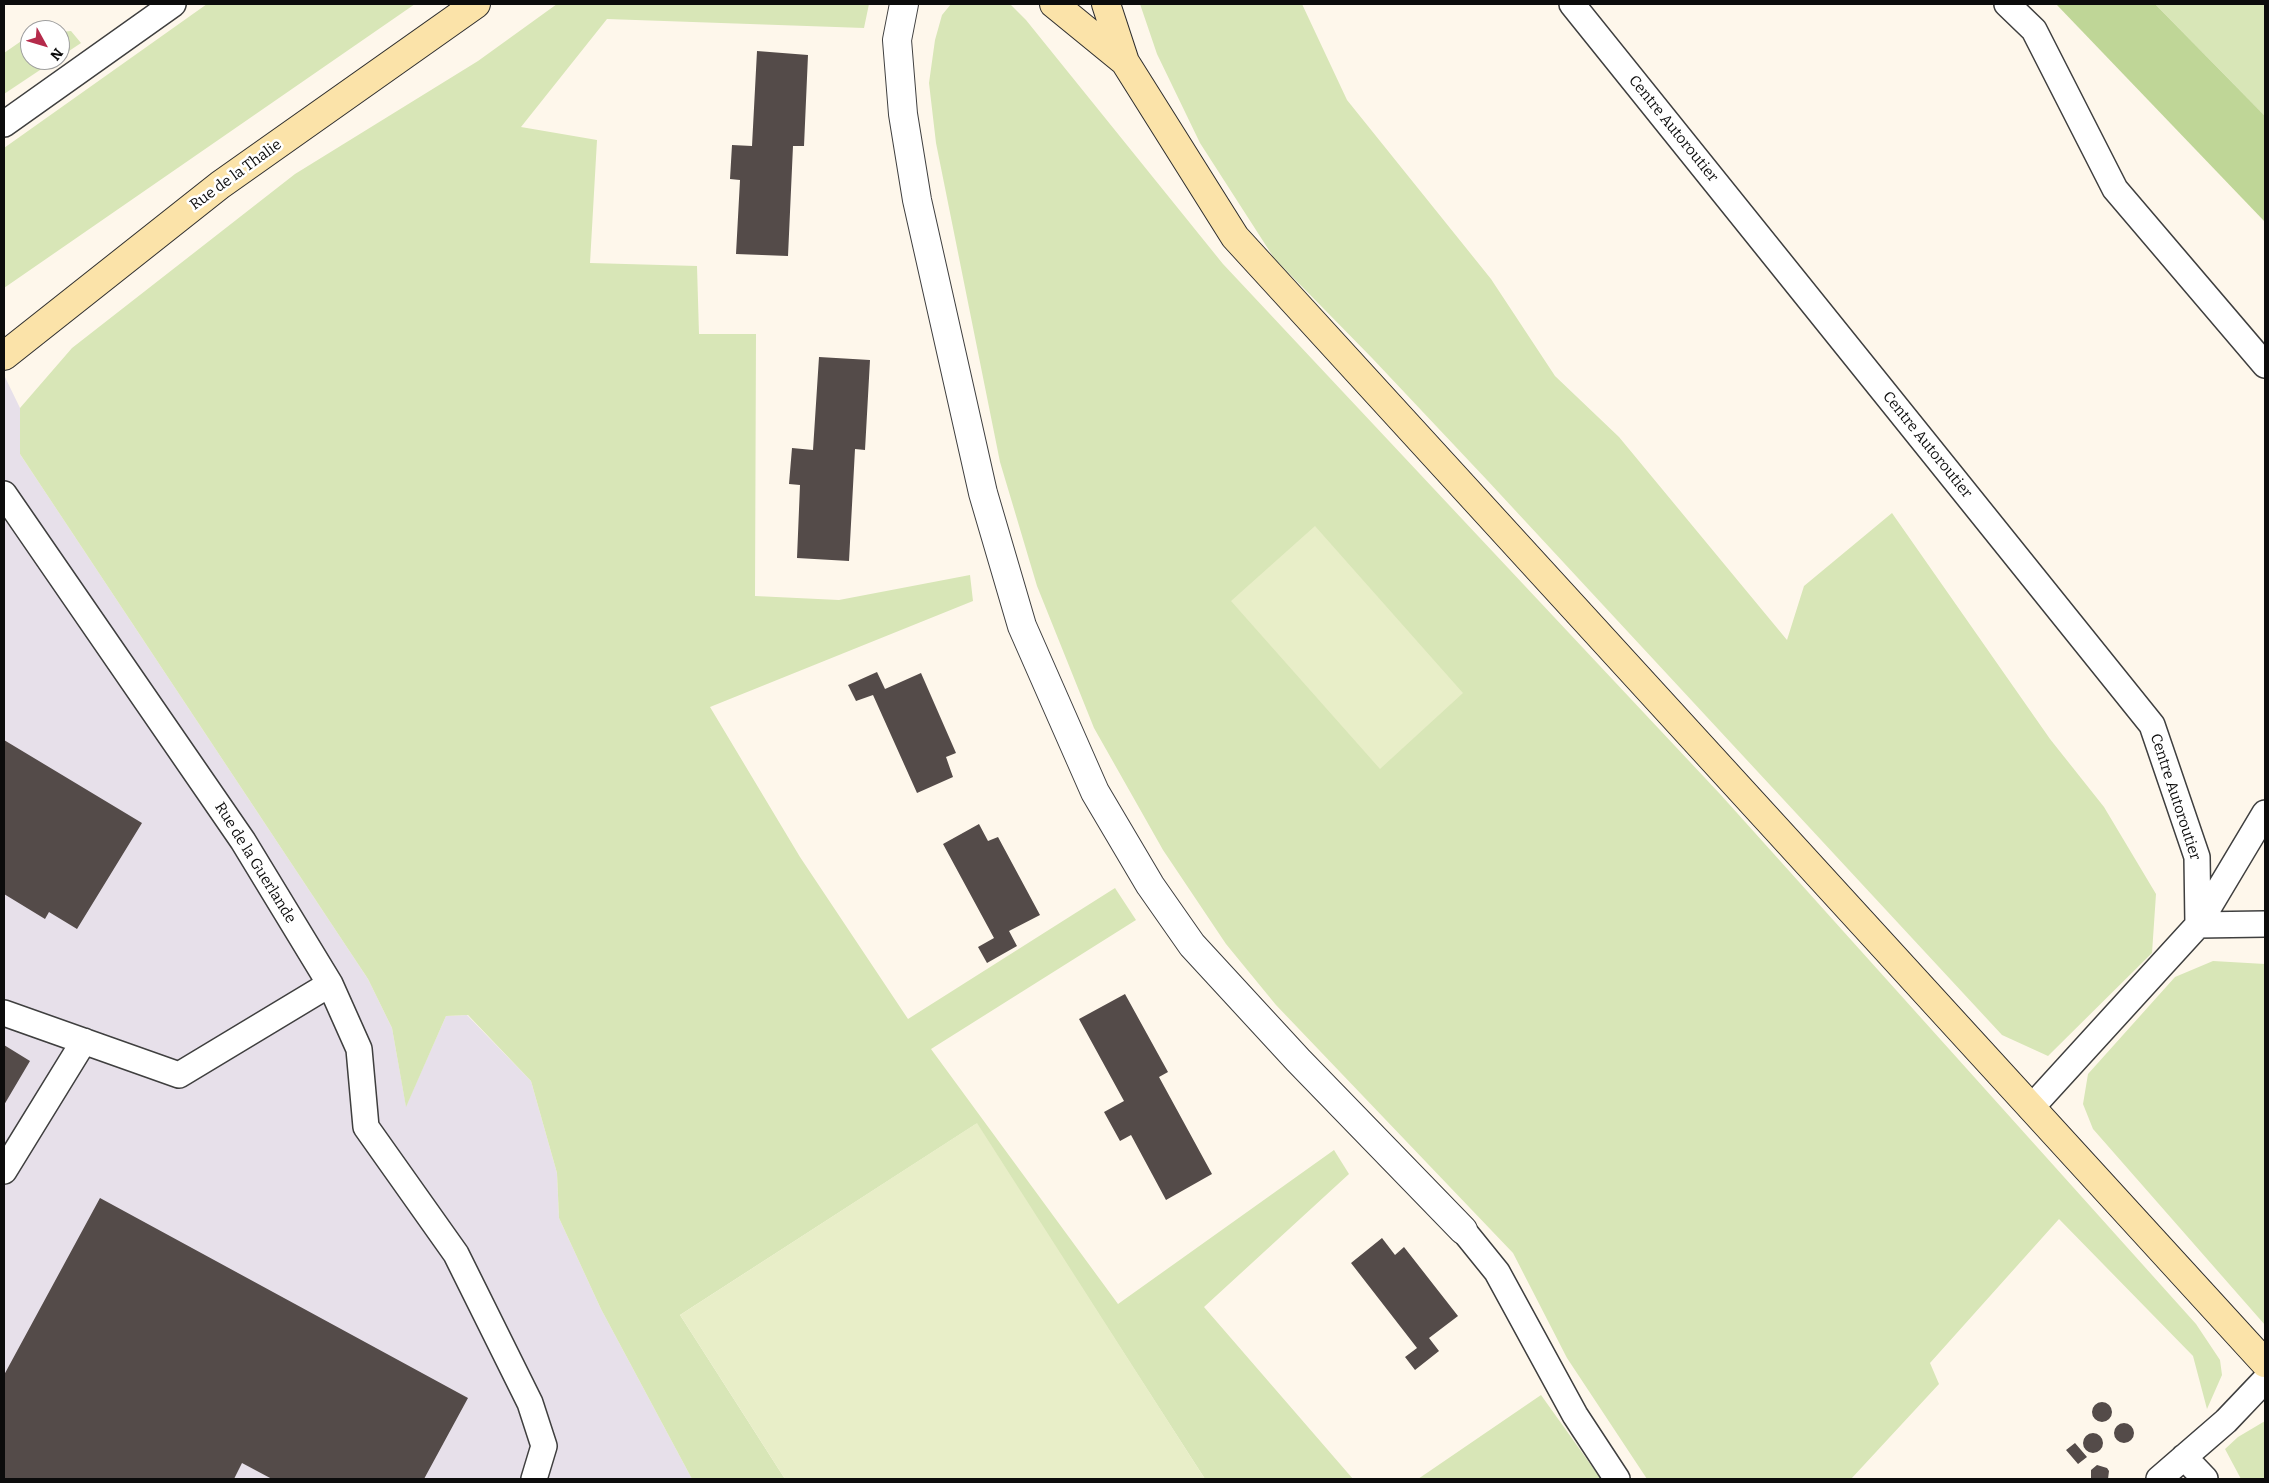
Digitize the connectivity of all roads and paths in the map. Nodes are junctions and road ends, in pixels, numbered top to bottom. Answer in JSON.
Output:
{"nodes":[{"id":1,"x":173,"y":4,"type":"edge"},
{"id":2,"x":476,"y":4,"type":"edge"},
{"id":3,"x":904,"y":4,"type":"edge"},
{"id":4,"x":1054,"y":4,"type":"edge"},
{"id":5,"x":1106,"y":4,"type":"edge"},
{"id":6,"x":1572,"y":4,"type":"edge"},
{"id":7,"x":2007,"y":4,"type":"edge"},
{"id":8,"x":1125,"y":62,"type":"junction"},
{"id":9,"x":4,"y":124,"type":"edge"},
{"id":10,"x":4,"y":356,"type":"edge"},
{"id":11,"x":2265,"y":366,"type":"edge"},
{"id":12,"x":4,"y":494,"type":"edge"},
{"id":13,"x":2265,"y":812,"type":"edge"},
{"id":14,"x":2265,"y":924,"type":"edge"},
{"id":15,"x":2198,"y":925,"type":"junction"},
{"id":16,"x":330,"y":984,"type":"junction"},
{"id":17,"x":4,"y":1013,"type":"edge"},
{"id":18,"x":84,"y":1041,"type":"junction"},
{"id":19,"x":2031,"y":1108,"type":"junction"},
{"id":20,"x":4,"y":1171,"type":"edge"},
{"id":21,"x":1463,"y":1230,"type":"joint"},
{"id":22,"x":2265,"y":1363,"type":"edge"},
{"id":23,"x":2265,"y":1380,"type":"edge"},
{"id":24,"x":2184,"y":1457,"type":"junction"},
{"id":25,"x":534,"y":1479,"type":"edge"},
{"id":26,"x":1617,"y":1479,"type":"edge"},
{"id":27,"x":2159,"y":1479,"type":"edge"},
{"id":28,"x":2205,"y":1479,"type":"edge"}],
"edges":[{"from":1,"to":9,"type":"lane"},
{"from":2,"to":10,"type":"street","name":"Rue de la Thalie"},
{"from":3,"to":21,"type":"street"},
{"from":4,"to":8,"type":"street"},
{"from":5,"to":8,"type":"street"},
{"from":6,"to":15,"type":"lane","name":"Centre Autoroutier"},
{"from":7,"to":11,"type":"lane"},
{"from":8,"to":19,"type":"street"},
{"from":12,"to":16,"type":"lane","name":"Rue de la Guerlande"},
{"from":13,"to":15,"type":"lane"},
{"from":14,"to":15,"type":"lane"},
{"from":15,"to":19,"type":"lane"},
{"from":16,"to":18,"type":"lane"},
{"from":16,"to":25,"type":"lane","name":"Rue de la Guerlande"},
{"from":17,"to":18,"type":"lane"},
{"from":18,"to":20,"type":"lane"},
{"from":19,"to":22,"type":"street"},
{"from":21,"to":26,"type":"lane"},
{"from":23,"to":24,"type":"lane"},
{"from":24,"to":27,"type":"lane"},
{"from":24,"to":28,"type":"lane"}]}
